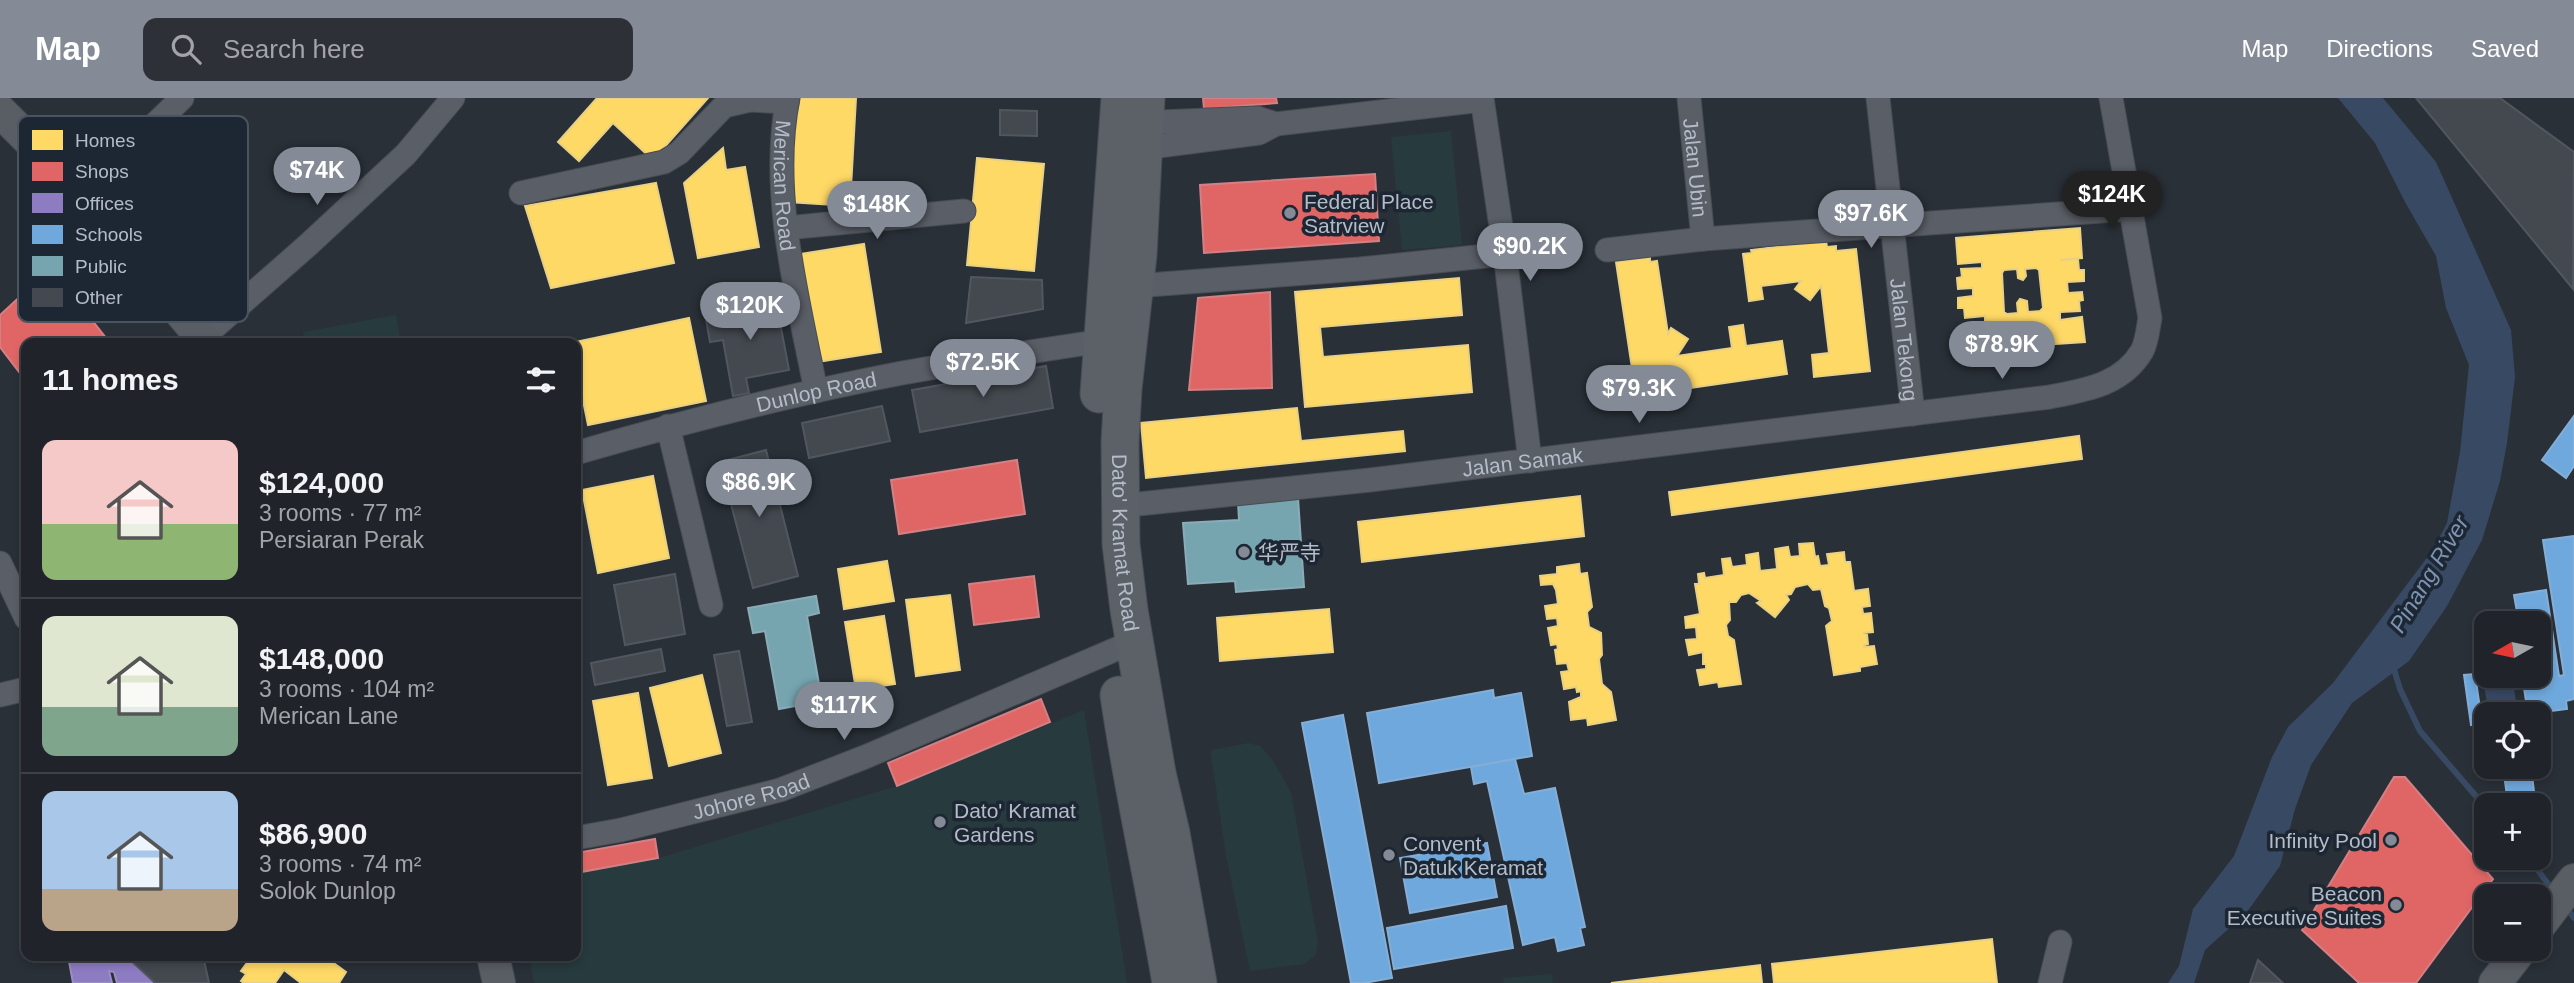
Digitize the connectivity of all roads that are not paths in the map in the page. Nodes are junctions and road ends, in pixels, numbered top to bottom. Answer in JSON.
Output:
{"nodes":[{"id":1,"x":181,"y":98,"type":"edge"},
{"id":2,"x":453,"y":98,"type":"edge"},
{"id":3,"x":1689,"y":98,"type":"edge"},
{"id":4,"x":1878,"y":98,"type":"edge"},
{"id":5,"x":2111,"y":98,"type":"edge"},
{"id":6,"x":1482,"y":99,"type":"edge"},
{"id":7,"x":788,"y":100,"type":"edge"},
{"id":8,"x":0,"y":111,"type":"edge"},
{"id":9,"x":163,"y":116,"type":"edge"},
{"id":10,"x":1134,"y":118,"type":"edge"},
{"id":11,"x":18,"y":129,"type":"edge"},
{"id":12,"x":532,"y":191,"type":"dead end"},
{"id":13,"x":2130,"y":209,"type":"junction"},
{"id":14,"x":964,"y":211,"type":"dead end"},
{"id":15,"x":1893,"y":227,"type":"junction"},
{"id":16,"x":786,"y":228,"type":"junction"},
{"id":17,"x":1703,"y":239,"type":"junction"},
{"id":18,"x":1607,"y":250,"type":"dead end"},
{"id":19,"x":1505,"y":254,"type":"junction"},
{"id":20,"x":1135,"y":286,"type":"junction"},
{"id":21,"x":248,"y":300,"type":"edge"},
{"id":22,"x":189,"y":322,"type":"edge"},
{"id":23,"x":224,"y":322,"type":"edge"},
{"id":24,"x":202,"y":338,"type":"edge"},
{"id":25,"x":206,"y":338,"type":"edge"},
{"id":26,"x":1102,"y":341,"type":"junction"},
{"id":27,"x":816,"y":391,"type":"junction"},
{"id":28,"x":1913,"y":414,"type":"junction"},
{"id":29,"x":668,"y":426,"type":"junction"},
{"id":30,"x":581,"y":452,"type":"edge"},
{"id":31,"x":1530,"y":461,"type":"junction"},
{"id":32,"x":1119,"y":506,"type":"junction"},
{"id":33,"x":0,"y":563,"type":"edge"},
{"id":34,"x":711,"y":605,"type":"dead end"},
{"id":35,"x":21,"y":607,"type":"edge"},
{"id":36,"x":1124,"y":646,"type":"junction"},
{"id":37,"x":21,"y":690,"type":"edge"},
{"id":38,"x":0,"y":695,"type":"edge"},
{"id":39,"x":581,"y":837,"type":"edge"},
{"id":40,"x":2574,"y":880,"type":"edge"},
{"id":41,"x":2551,"y":910,"type":"edge"},
{"id":42,"x":2060,"y":943,"type":"dead end"},
{"id":43,"x":495,"y":961,"type":"edge"},
{"id":44,"x":2512,"y":961,"type":"edge"},
{"id":45,"x":499,"y":983,"type":"edge"},
{"id":46,"x":1171,"y":983,"type":"edge"},
{"id":47,"x":1198,"y":983,"type":"edge"},
{"id":48,"x":2050,"y":983,"type":"edge"},
{"id":49,"x":2495,"y":983,"type":"edge"}],
"edges":[{"from":1,"to":9,"type":"street"},
{"from":2,"to":21,"type":"street"},
{"from":3,"to":17,"type":"street","name":"Jalan Ubin"},
{"from":4,"to":15,"type":"street","name":"Jalan Tekong"},
{"from":5,"to":13,"type":"street"},
{"from":6,"to":10,"type":"street"},
{"from":6,"to":19,"type":"street"},
{"from":7,"to":12,"type":"street","name":"Merican Road"},
{"from":7,"to":16,"type":"street","name":"Merican Road"},
{"from":8,"to":11,"type":"main road"},
{"from":10,"to":20,"type":"main road","name":"Dato' Kramat Road"},
{"from":10,"to":26,"type":"main road","name":"Dato' Kramat Road"},
{"from":13,"to":15,"type":"street"},
{"from":13,"to":28,"type":"street","name":"Jalan Samak"},
{"from":14,"to":16,"type":"street"},
{"from":15,"to":17,"type":"street"},
{"from":15,"to":28,"type":"street","name":"Jalan Tekong"},
{"from":16,"to":27,"type":"street","name":"Merican Road"},
{"from":17,"to":18,"type":"street"},
{"from":19,"to":20,"type":"street"},
{"from":19,"to":31,"type":"street"},
{"from":20,"to":32,"type":"main road","name":"Dato' Kramat Road"},
{"from":22,"to":24,"type":"main road"},
{"from":23,"to":25,"type":"street"},
{"from":26,"to":27,"type":"street","name":"Dunlop Road"},
{"from":26,"to":36,"type":"main road","name":"Dato' Kramat Road"},
{"from":27,"to":29,"type":"street","name":"Dunlop Road"},
{"from":28,"to":31,"type":"street","name":"Jalan Samak"},
{"from":29,"to":30,"type":"street","name":"Dunlop Road"},
{"from":29,"to":34,"type":"street"},
{"from":31,"to":32,"type":"street","name":"Jalan Samak"},
{"from":32,"to":36,"type":"main road","name":"Dato' Kramat Road"},
{"from":33,"to":35,"type":"street"},
{"from":36,"to":39,"type":"street","name":"Johore Road"},
{"from":36,"to":46,"type":"main road","name":"Dato' Kramat Road"},
{"from":36,"to":47,"type":"main road","name":"Dato' Kramat Road"},
{"from":37,"to":38,"type":"street"},
{"from":40,"to":41,"type":"main road"},
{"from":42,"to":48,"type":"street"},
{"from":43,"to":45,"type":"main road"},
{"from":44,"to":49,"type":"main road"}]}
